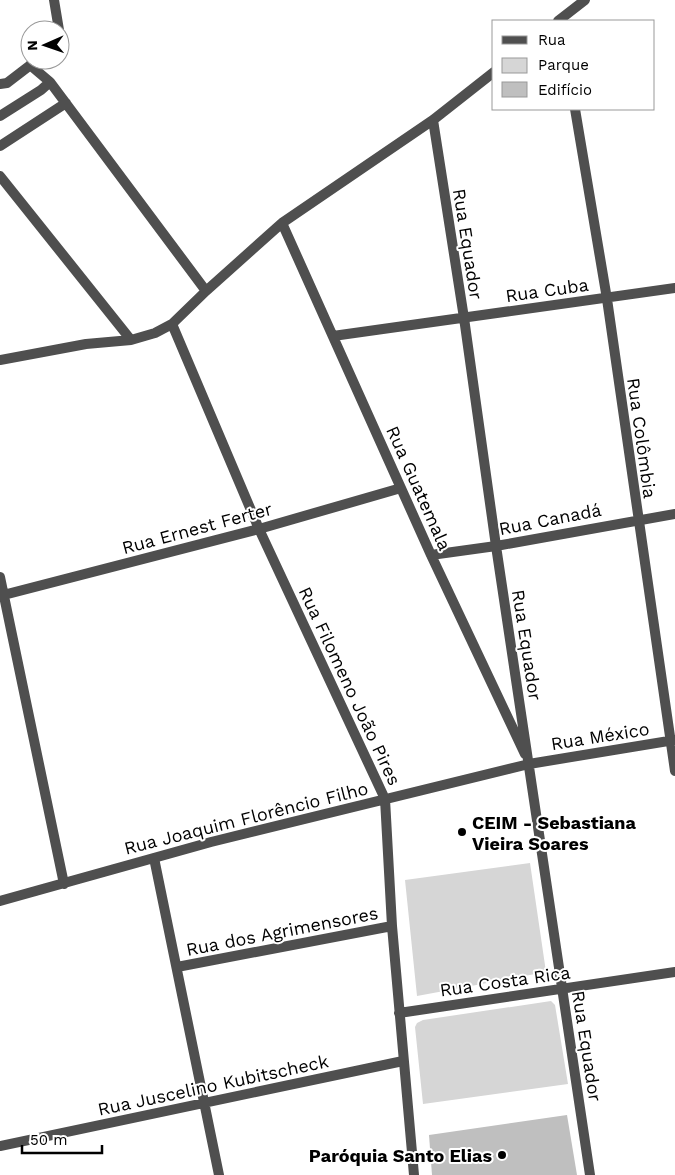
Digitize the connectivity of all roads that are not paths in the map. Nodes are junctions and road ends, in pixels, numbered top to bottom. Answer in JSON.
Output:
{"nodes":[{"id":1,"x":54,"y":0,"type":"edge"},
{"id":2,"x":585,"y":0,"type":"edge"},
{"id":3,"x":57,"y":20,"type":"edge"},
{"id":4,"x":561,"y":20,"type":"edge"},
{"id":5,"x":23,"y":70,"type":"edge"},
{"id":6,"x":40,"y":70,"type":"edge"},
{"id":7,"x":492,"y":74,"type":"edge"},
{"id":8,"x":50,"y":82,"type":"junction"},
{"id":9,"x":0,"y":84,"type":"edge"},
{"id":10,"x":66,"y":103,"type":"junction"},
{"id":11,"x":575,"y":110,"type":"edge"},
{"id":12,"x":0,"y":116,"type":"edge"},
{"id":13,"x":432,"y":120,"type":"junction"},
{"id":14,"x":0,"y":146,"type":"edge"},
{"id":15,"x":0,"y":176,"type":"edge"},
{"id":16,"x":282,"y":223,"type":"junction"},
{"id":17,"x":675,"y":288,"type":"edge"},
{"id":18,"x":206,"y":291,"type":"junction"},
{"id":19,"x":607,"y":299,"type":"junction"},
{"id":20,"x":464,"y":318,"type":"junction"},
{"id":21,"x":172,"y":324,"type":"junction"},
{"id":22,"x":333,"y":336,"type":"junction"},
{"id":23,"x":130,"y":340,"type":"junction"},
{"id":24,"x":0,"y":360,"type":"edge"},
{"id":25,"x":401,"y":488,"type":"junction"},
{"id":26,"x":675,"y":514,"type":"edge"},
{"id":27,"x":638,"y":519,"type":"junction"},
{"id":28,"x":259,"y":528,"type":"junction"},
{"id":29,"x":496,"y":546,"type":"junction"},
{"id":30,"x":432,"y":555,"type":"junction"},
{"id":31,"x":0,"y":577,"type":"edge"},
{"id":32,"x":2,"y":595,"type":"edge"},
{"id":33,"x":673,"y":740,"type":"edge"},
{"id":34,"x":530,"y":764,"type":"junction"},
{"id":35,"x":675,"y":771,"type":"edge"},
{"id":36,"x":385,"y":800,"type":"junction"},
{"id":37,"x":154,"y":858,"type":"junction"},
{"id":38,"x":64,"y":884,"type":"junction"},
{"id":39,"x":0,"y":901,"type":"edge"},
{"id":40,"x":392,"y":926,"type":"junction"},
{"id":41,"x":177,"y":967,"type":"junction"},
{"id":42,"x":675,"y":972,"type":"edge"},
{"id":43,"x":562,"y":989,"type":"junction"},
{"id":44,"x":399,"y":1013,"type":"junction"},
{"id":45,"x":403,"y":1061,"type":"junction"},
{"id":46,"x":204,"y":1103,"type":"junction"},
{"id":47,"x":0,"y":1146,"type":"edge"},
{"id":48,"x":219,"y":1175,"type":"edge"},
{"id":49,"x":414,"y":1175,"type":"edge"},
{"id":50,"x":590,"y":1175,"type":"edge"}],
"edges":[{"from":1,"to":3,"type":"street"},
{"from":2,"to":4,"type":"street"},
{"from":5,"to":9,"type":"street"},
{"from":6,"to":8,"type":"street"},
{"from":7,"to":13,"type":"street"},
{"from":8,"to":10,"type":"street"},
{"from":8,"to":12,"type":"street"},
{"from":10,"to":14,"type":"street"},
{"from":10,"to":18,"type":"street"},
{"from":11,"to":19,"type":"street","name":"Rua Colômbia"},
{"from":13,"to":16,"type":"street"},
{"from":13,"to":20,"type":"street","name":"Rua Equador"},
{"from":15,"to":23,"type":"street"},
{"from":16,"to":18,"type":"street"},
{"from":16,"to":22,"type":"street","name":"Rua Guatemala"},
{"from":17,"to":19,"type":"street","name":"Rua Cuba"},
{"from":18,"to":21,"type":"street"},
{"from":19,"to":20,"type":"street","name":"Rua Cuba"},
{"from":19,"to":27,"type":"street","name":"Rua Colômbia"},
{"from":20,"to":22,"type":"street","name":"Rua Cuba"},
{"from":20,"to":29,"type":"street","name":"Rua Equador"},
{"from":21,"to":23,"type":"street"},
{"from":21,"to":28,"type":"street","name":"Rua Filomeno João Pires"},
{"from":22,"to":25,"type":"street","name":"Rua Guatemala"},
{"from":23,"to":24,"type":"street"},
{"from":25,"to":28,"type":"street","name":"Rua Ernest Ferter"},
{"from":25,"to":30,"type":"street","name":"Rua Guatemala"},
{"from":26,"to":27,"type":"street","name":"Rua Canadá"},
{"from":27,"to":29,"type":"street","name":"Rua Canadá"},
{"from":27,"to":33,"type":"street","name":"Rua Colômbia"},
{"from":28,"to":32,"type":"street","name":"Rua Ernest Ferter"},
{"from":28,"to":36,"type":"street","name":"Rua Filomeno João Pires"},
{"from":29,"to":30,"type":"street","name":"Rua Canadá"},
{"from":29,"to":34,"type":"street","name":"Rua Equador"},
{"from":30,"to":34,"type":"street","name":"Rua Guatemala"},
{"from":31,"to":32,"type":"street"},
{"from":32,"to":38,"type":"street"},
{"from":33,"to":34,"type":"street","name":"Rua México"},
{"from":33,"to":35,"type":"street","name":"Rua Colômbia"},
{"from":34,"to":36,"type":"street","name":"Rua Joaquim Florêncio Filho"},
{"from":34,"to":43,"type":"street","name":"Rua Equador"},
{"from":36,"to":37,"type":"street","name":"Rua Joaquim Florêncio Filho"},
{"from":36,"to":40,"type":"street","name":"Rua Filomeno João Pires"},
{"from":37,"to":38,"type":"street","name":"Rua Joaquim Florêncio Filho"},
{"from":37,"to":41,"type":"street"},
{"from":38,"to":39,"type":"street","name":"Rua Joaquim Florêncio Filho"},
{"from":40,"to":41,"type":"street","name":"Rua dos Agrimensores"},
{"from":40,"to":44,"type":"street","name":"Rua Filomeno João Pires"},
{"from":41,"to":46,"type":"street"},
{"from":42,"to":43,"type":"street","name":"Rua Costa Rica"},
{"from":43,"to":44,"type":"street","name":"Rua Costa Rica"},
{"from":43,"to":50,"type":"street","name":"Rua Equador"},
{"from":44,"to":45,"type":"street","name":"Rua Filomeno João Pires"},
{"from":45,"to":46,"type":"street","name":"Rua Juscelino Kubitscheck"},
{"from":45,"to":49,"type":"street","name":"Rua Filomeno João Pires"},
{"from":46,"to":47,"type":"street","name":"Rua Juscelino Kubitscheck"},
{"from":46,"to":48,"type":"street"}]}
